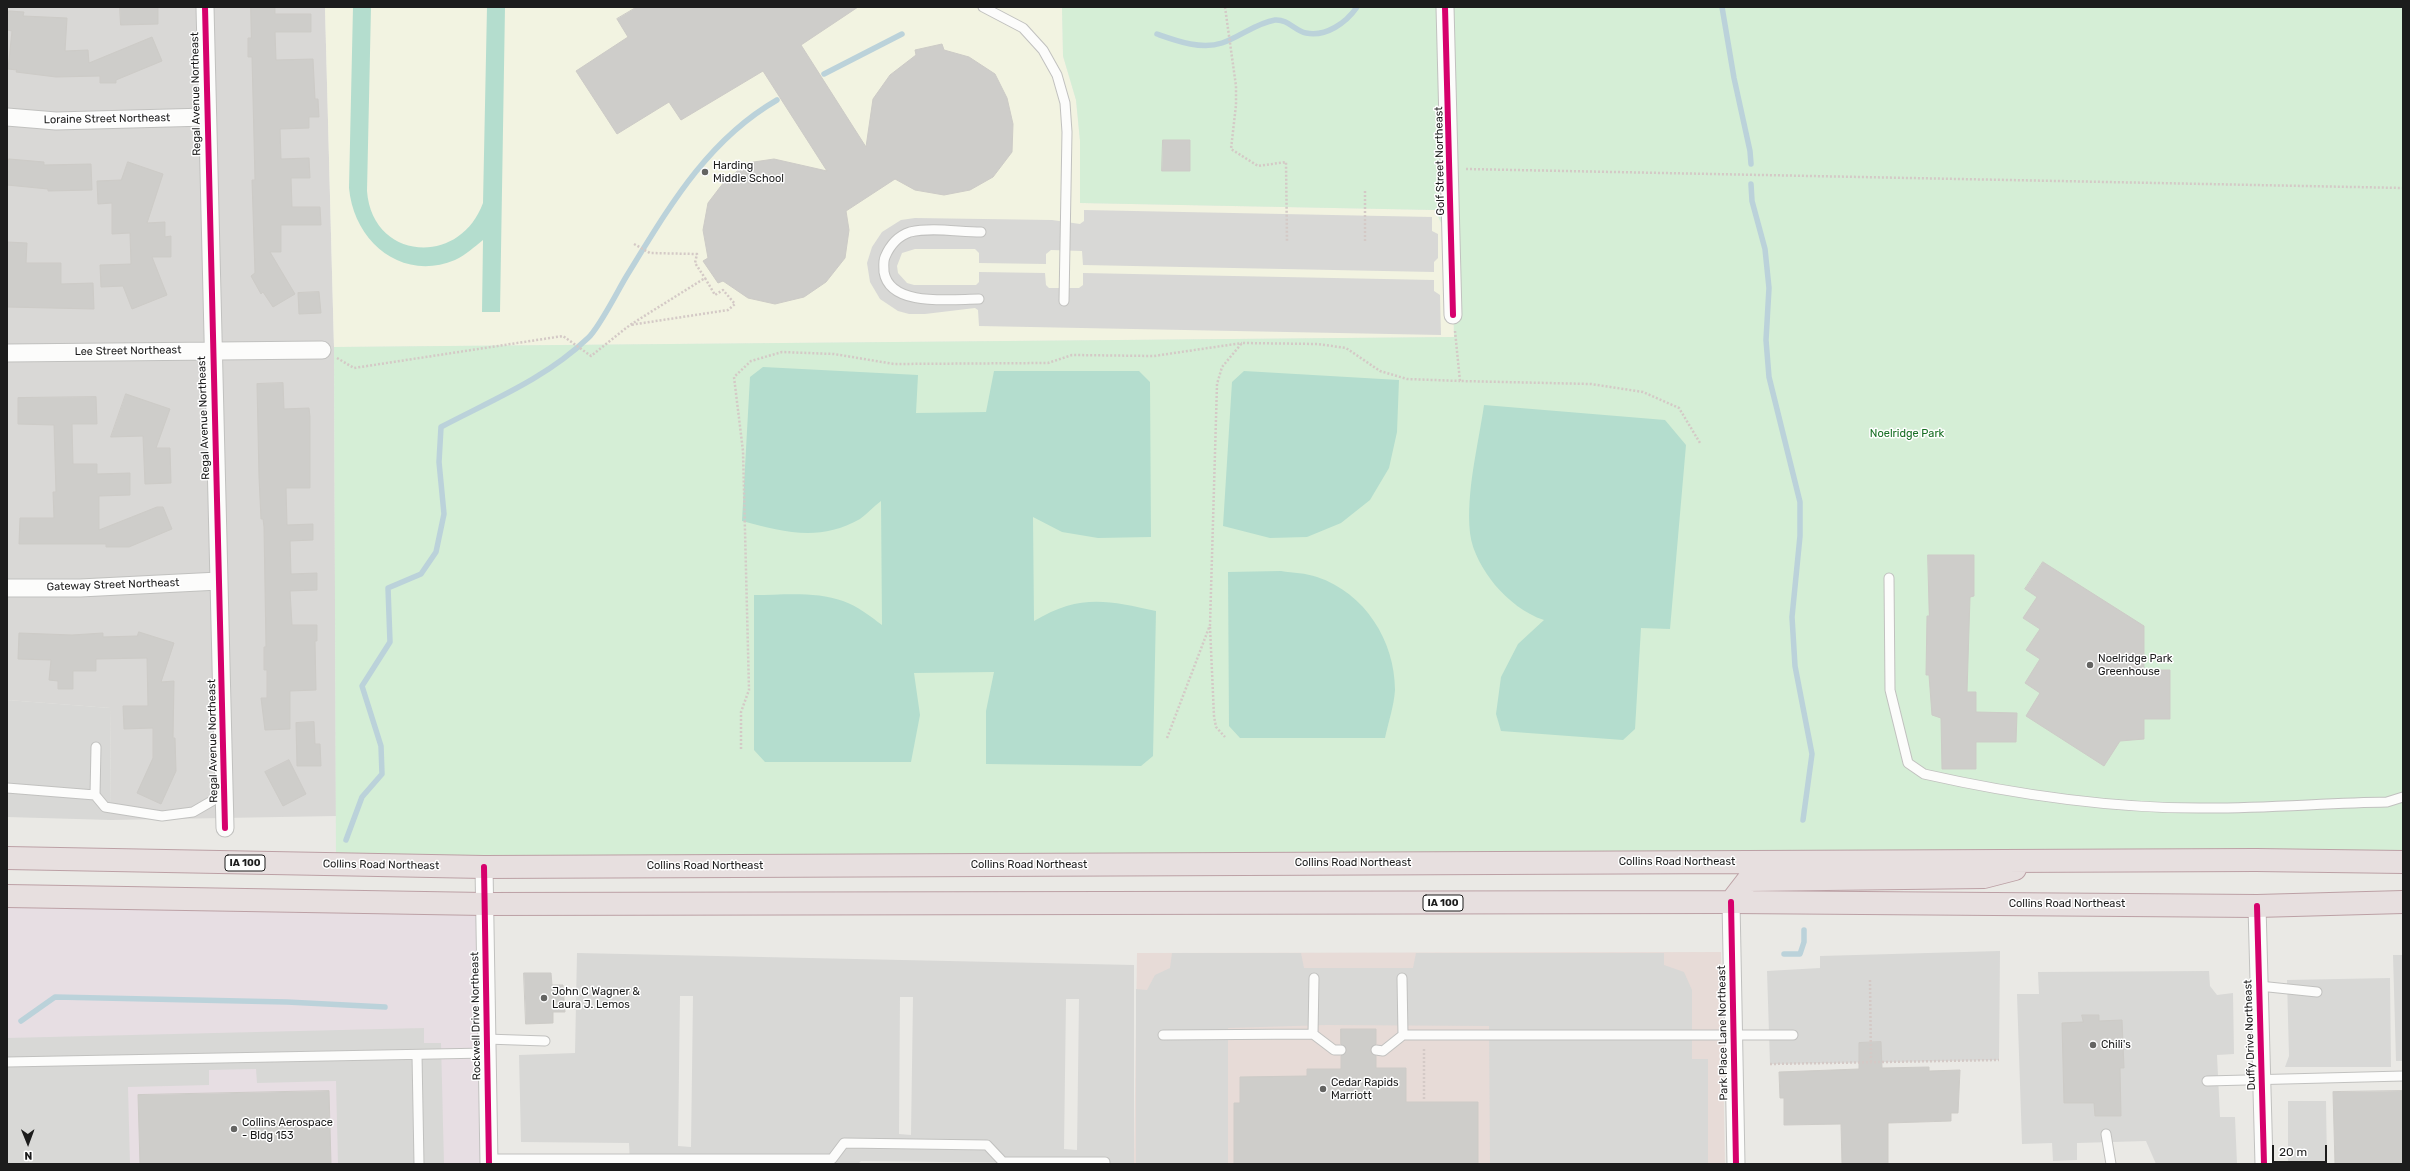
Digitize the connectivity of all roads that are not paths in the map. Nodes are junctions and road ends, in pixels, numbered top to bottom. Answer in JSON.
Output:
{"nodes":[{"id":1,"x":205,"y":7,"type":"edge"},
{"id":2,"x":983,"y":7,"type":"edge"},
{"id":3,"x":1445,"y":7,"type":"edge"},
{"id":4,"x":7,"y":117,"type":"edge"},
{"id":5,"x":207,"y":117,"type":"junction"},
{"id":6,"x":981,"y":232,"type":"dead end"},
{"id":7,"x":979,"y":299,"type":"dead end"},
{"id":8,"x":1064,"y":302,"type":"dead end"},
{"id":9,"x":1453,"y":315,"type":"road end"},
{"id":10,"x":213,"y":350,"type":"junction"},
{"id":11,"x":322,"y":350,"type":"road end"},
{"id":12,"x":7,"y":353,"type":"edge"},
{"id":13,"x":1889,"y":578,"type":"dead end"},
{"id":14,"x":219,"y":581,"type":"junction"},
{"id":15,"x":7,"y":588,"type":"edge"},
{"id":16,"x":96,"y":747,"type":"dead end"},
{"id":17,"x":7,"y":788,"type":"edge"},
{"id":18,"x":224,"y":794,"type":"junction"},
{"id":19,"x":95,"y":795,"type":"junction"},
{"id":20,"x":2403,"y":797,"type":"edge"},
{"id":21,"x":224,"y":828,"type":"dead end"},
{"id":22,"x":7,"y":858,"type":"edge"},
{"id":23,"x":2052,"y":860,"type":"junction"},
{"id":24,"x":2403,"y":862,"type":"edge"},
{"id":25,"x":484,"y":867,"type":"junction"},
{"id":26,"x":7,"y":896,"type":"edge"},
{"id":27,"x":1731,"y":902,"type":"junction"},
{"id":28,"x":2403,"y":902,"type":"edge"},
{"id":29,"x":484,"y":904,"type":"junction"},
{"id":30,"x":2257,"y":906,"type":"junction"},
{"id":31,"x":1314,"y":978,"type":"dead end"},
{"id":32,"x":1402,"y":978,"type":"dead end"},
{"id":33,"x":2259,"y":986,"type":"junction"},
{"id":34,"x":2317,"y":992,"type":"dead end"},
{"id":35,"x":1313,"y":1034,"type":"junction"},
{"id":36,"x":1163,"y":1035,"type":"dead end"},
{"id":37,"x":1403,"y":1035,"type":"junction"},
{"id":38,"x":1793,"y":1035,"type":"dead end"},
{"id":39,"x":1733,"y":1036,"type":"junction"},
{"id":40,"x":545,"y":1041,"type":"dead end"},
{"id":41,"x":487,"y":1046,"type":"junction"},
{"id":42,"x":1341,"y":1050,"type":"dead end"},
{"id":43,"x":1376,"y":1050,"type":"dead end"},
{"id":44,"x":417,"y":1055,"type":"junction"},
{"id":45,"x":7,"y":1062,"type":"edge"},
{"id":46,"x":2403,"y":1076,"type":"edge"},
{"id":47,"x":2262,"y":1080,"type":"junction"},
{"id":48,"x":2208,"y":1081,"type":"dead end"},
{"id":49,"x":2106,"y":1134,"type":"dead end"},
{"id":50,"x":489,"y":1162,"type":"edge"},
{"id":51,"x":419,"y":1164,"type":"edge"},
{"id":52,"x":1105,"y":1164,"type":"edge"},
{"id":53,"x":1736,"y":1164,"type":"edge"},
{"id":54,"x":2112,"y":1164,"type":"edge"},
{"id":55,"x":2264,"y":1164,"type":"edge"}],
"edges":[{"from":1,"to":5,"type":"street","name":"Regal Avenue Northeast"},
{"from":2,"to":8,"type":"lane"},
{"from":3,"to":9,"type":"street","name":"Golf Street Northeast"},
{"from":4,"to":5,"type":"street","name":"Loraine Street Northeast"},
{"from":5,"to":10,"type":"street","name":"Regal Avenue Northeast"},
{"from":6,"to":7,"type":"lane"},
{"from":10,"to":11,"type":"street","name":"Lee Street Northeast"},
{"from":10,"to":12,"type":"street","name":"Lee Street Northeast"},
{"from":10,"to":14,"type":"street","name":"Regal Avenue Northeast"},
{"from":13,"to":20,"type":"lane"},
{"from":14,"to":15,"type":"street","name":"Gateway Street Northeast"},
{"from":14,"to":18,"type":"street","name":"Regal Avenue Northeast"},
{"from":16,"to":19,"type":"lane"},
{"from":17,"to":19,"type":"lane"},
{"from":18,"to":19,"type":"lane"},
{"from":18,"to":21,"type":"street","name":"Regal Avenue Northeast"},
{"from":22,"to":25,"type":"highway","name":"Collins Road Northeast","number":"IA 100"},
{"from":23,"to":24,"type":"highway","name":"Collins Road Northeast","number":"IA 100"},
{"from":23,"to":25,"type":"highway","name":"Collins Road Northeast","number":"IA 100"},
{"from":23,"to":27,"type":"highway","name":"Collins Road Northeast"},
{"from":25,"to":29,"type":"street","name":"Rockwell Drive Northeast"},
{"from":26,"to":29,"type":"highway","name":"Collins Road Northeast","number":"IA 100"},
{"from":27,"to":29,"type":"highway","name":"Collins Road Northeast","number":"IA 100"},
{"from":27,"to":30,"type":"highway","name":"Collins Road Northeast","number":"IA 100"},
{"from":27,"to":39,"type":"street","name":"Park Place Lane Northeast"},
{"from":28,"to":30,"type":"highway","name":"Collins Road Northeast","number":"IA 100"},
{"from":29,"to":41,"type":"street","name":"Rockwell Drive Northeast"},
{"from":30,"to":33,"type":"street","name":"Duffy Drive Northeast"},
{"from":31,"to":35,"type":"lane"},
{"from":32,"to":37,"type":"lane"},
{"from":33,"to":34,"type":"lane"},
{"from":33,"to":47,"type":"street","name":"Duffy Drive Northeast"},
{"from":35,"to":36,"type":"lane"},
{"from":35,"to":42,"type":"lane"},
{"from":37,"to":39,"type":"lane"},
{"from":37,"to":43,"type":"lane"},
{"from":38,"to":39,"type":"lane"},
{"from":39,"to":53,"type":"street","name":"Park Place Lane Northeast"},
{"from":40,"to":41,"type":"lane"},
{"from":41,"to":44,"type":"lane"},
{"from":41,"to":50,"type":"street","name":"Rockwell Drive Northeast"},
{"from":44,"to":45,"type":"lane"},
{"from":44,"to":51,"type":"lane"},
{"from":46,"to":47,"type":"lane"},
{"from":47,"to":48,"type":"lane"},
{"from":47,"to":55,"type":"street","name":"Duffy Drive Northeast"},
{"from":49,"to":54,"type":"lane"},
{"from":50,"to":52,"type":"lane"}]}
